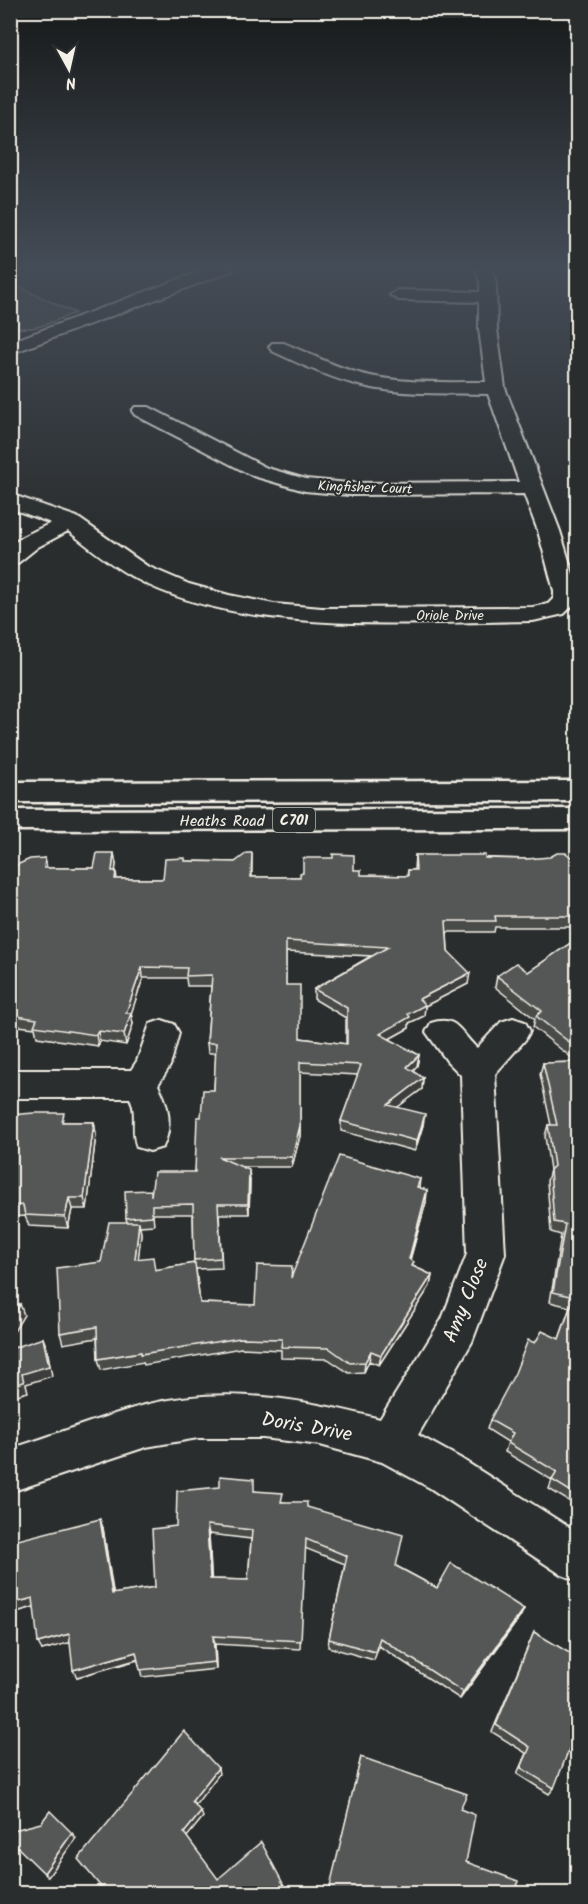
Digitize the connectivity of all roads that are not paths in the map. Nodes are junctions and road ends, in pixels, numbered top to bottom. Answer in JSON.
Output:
{"nodes":[{"id":1,"x":300,"y":357,"type":"edge"},
{"id":2,"x":492,"y":357,"type":"edge"},
{"id":3,"x":496,"y":388,"type":"junction"},
{"id":4,"x":142,"y":411,"type":"dead end"},
{"id":5,"x":533,"y":488,"type":"junction"},
{"id":6,"x":10,"y":500,"type":"edge"},
{"id":7,"x":69,"y":522,"type":"junction"},
{"id":8,"x":10,"y":558,"type":"edge"},
{"id":9,"x":578,"y":791,"type":"edge"},
{"id":10,"x":10,"y":792,"type":"edge"},
{"id":11,"x":578,"y":819,"type":"edge"},
{"id":12,"x":10,"y":820,"type":"edge"},
{"id":13,"x":513,"y":1031,"type":"dead end"},
{"id":14,"x":443,"y":1032,"type":"dead end"},
{"id":15,"x":162,"y":1033,"type":"dead end"},
{"id":16,"x":478,"y":1070,"type":"junction"},
{"id":17,"x":10,"y":1084,"type":"edge"},
{"id":18,"x":140,"y":1084,"type":"junction"},
{"id":19,"x":150,"y":1136,"type":"dead end"},
{"id":20,"x":390,"y":1443,"type":"junction"},
{"id":21,"x":10,"y":1471,"type":"edge"},
{"id":22,"x":578,"y":1559,"type":"edge"}],
"edges":[{"from":1,"to":3,"type":"street"},
{"from":2,"to":3,"type":"street","name":"Oriole Drive"},
{"from":3,"to":5,"type":"street","name":"Oriole Drive"},
{"from":4,"to":5,"type":"street","name":"Kingfisher Court"},
{"from":5,"to":7,"type":"street","name":"Oriole Drive"},
{"from":6,"to":7,"type":"street","name":"Oriole Drive"},
{"from":7,"to":8,"type":"street"},
{"from":9,"to":10,"type":"main road","name":"Heaths Road","number":"C701"},
{"from":11,"to":12,"type":"main road","name":"Heaths Road","number":"C701"},
{"from":13,"to":16,"type":"street"},
{"from":14,"to":16,"type":"street"},
{"from":15,"to":18,"type":"street"},
{"from":16,"to":20,"type":"street","name":"Amy Close"},
{"from":17,"to":18,"type":"street"},
{"from":18,"to":19,"type":"street"},
{"from":20,"to":21,"type":"street","name":"Doris Drive"},
{"from":20,"to":22,"type":"street","name":"Doris Drive"}]}
